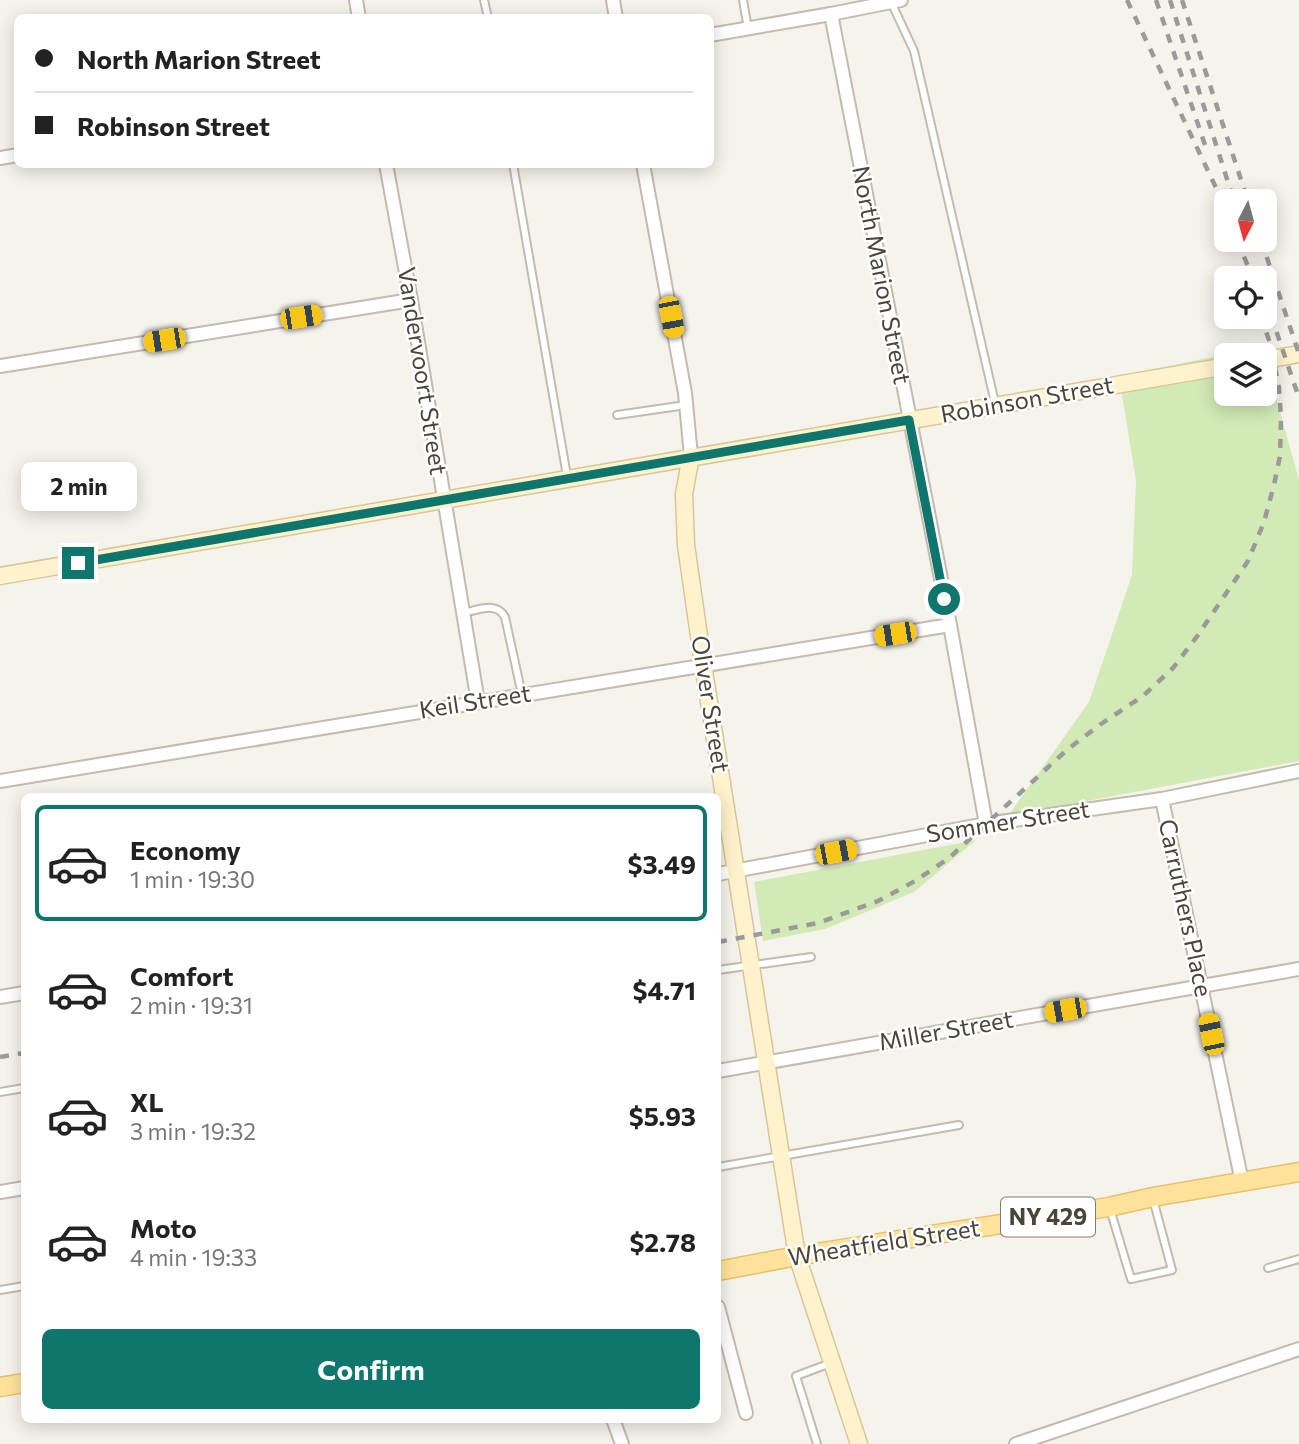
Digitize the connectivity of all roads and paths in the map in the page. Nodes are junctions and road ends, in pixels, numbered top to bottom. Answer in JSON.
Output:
{"nodes":[{"id":1,"x":743,"y":0,"type":"edge"},
{"id":2,"x":896,"y":1,"type":"edge"},
{"id":3,"x":831,"y":14,"type":"junction"},
{"id":4,"x":748,"y":29,"type":"junction"},
{"id":5,"x":714,"y":34,"type":"edge"},
{"id":6,"x":387,"y":168,"type":"edge"},
{"id":7,"x":514,"y":168,"type":"edge"},
{"id":8,"x":644,"y":168,"type":"edge"},
{"id":9,"x":411,"y":300,"type":"junction"},
{"id":10,"x":1299,"y":354,"type":"edge"},
{"id":11,"x":1277,"y":358,"type":"edge"},
{"id":12,"x":0,"y":366,"type":"edge"},
{"id":13,"x":1214,"y":368,"type":"edge"},
{"id":14,"x":686,"y":404,"type":"junction"},
{"id":15,"x":995,"y":405,"type":"junction"},
{"id":16,"x":617,"y":415,"type":"dead end"},
{"id":17,"x":909,"y":420,"type":"junction"},
{"id":18,"x":691,"y":456,"type":"junction"},
{"id":19,"x":568,"y":479,"type":"junction"},
{"id":20,"x":443,"y":499,"type":"junction"},
{"id":21,"x":0,"y":576,"type":"edge"},
{"id":22,"x":463,"y":613,"type":"junction"},
{"id":23,"x":950,"y":625,"type":"junction"},
{"id":24,"x":703,"y":664,"type":"junction"},
{"id":25,"x":522,"y":695,"type":"junction"},
{"id":26,"x":478,"y":702,"type":"junction"},
{"id":27,"x":1299,"y":771,"type":"edge"},
{"id":28,"x":0,"y":782,"type":"edge"},
{"id":29,"x":1162,"y":799,"type":"junction"},
{"id":30,"x":986,"y":824,"type":"junction"},
{"id":31,"x":736,"y":871,"type":"junction"},
{"id":32,"x":721,"y":874,"type":"edge"},
{"id":33,"x":811,"y":957,"type":"dead end"},
{"id":34,"x":751,"y":965,"type":"junction"},
{"id":35,"x":1299,"y":969,"type":"edge"},
{"id":36,"x":721,"y":970,"type":"edge"},
{"id":37,"x":1201,"y":985,"type":"junction"},
{"id":38,"x":21,"y":994,"type":"edge"},
{"id":39,"x":0,"y":997,"type":"edge"},
{"id":40,"x":766,"y":1063,"type":"junction"},
{"id":41,"x":721,"y":1070,"type":"edge"},
{"id":42,"x":21,"y":1088,"type":"edge"},
{"id":43,"x":0,"y":1092,"type":"edge"},
{"id":44,"x":959,"y":1125,"type":"dead end"},
{"id":45,"x":781,"y":1156,"type":"junction"},
{"id":46,"x":721,"y":1166,"type":"edge"},
{"id":47,"x":1299,"y":1172,"type":"edge"},
{"id":48,"x":1242,"y":1182,"type":"junction"},
{"id":49,"x":21,"y":1188,"type":"edge"},
{"id":50,"x":0,"y":1192,"type":"edge"},
{"id":51,"x":1153,"y":1197,"type":"junction"},
{"id":52,"x":1109,"y":1207,"type":"junction"},
{"id":53,"x":797,"y":1256,"type":"junction"},
{"id":54,"x":1299,"y":1259,"type":"edge"},
{"id":55,"x":1268,"y":1268,"type":"dead end"},
{"id":56,"x":721,"y":1270,"type":"edge"},
{"id":57,"x":21,"y":1286,"type":"edge"},
{"id":58,"x":0,"y":1290,"type":"edge"},
{"id":59,"x":721,"y":1318,"type":"edge"},
{"id":60,"x":1299,"y":1349,"type":"edge"},
{"id":61,"x":833,"y":1363,"type":"junction"},
{"id":62,"x":21,"y":1383,"type":"edge"},
{"id":63,"x":0,"y":1387,"type":"edge"},
{"id":64,"x":747,"y":1413,"type":"dead end"},
{"id":65,"x":614,"y":1423,"type":"edge"},
{"id":66,"x":622,"y":1444,"type":"edge"},
{"id":67,"x":817,"y":1444,"type":"edge"},
{"id":68,"x":859,"y":1444,"type":"edge"},
{"id":69,"x":1016,"y":1444,"type":"edge"}],
"edges":[{"from":1,"to":4,"type":"lane"},
{"from":2,"to":3,"type":"street"},
{"from":2,"to":15,"type":"lane"},
{"from":3,"to":4,"type":"street"},
{"from":3,"to":17,"type":"street","name":"North Marion Street"},
{"from":4,"to":5,"type":"street"},
{"from":6,"to":9,"type":"street","name":"Vandervoort Street"},
{"from":7,"to":19,"type":"lane"},
{"from":8,"to":14,"type":"street","name":"Oliver Street"},
{"from":9,"to":12,"type":"street"},
{"from":9,"to":20,"type":"street","name":"Vandervoort Street"},
{"from":10,"to":11,"type":"street"},
{"from":13,"to":15,"type":"street","name":"Robinson Street"},
{"from":14,"to":16,"type":"lane"},
{"from":14,"to":18,"type":"street","name":"Oliver Street"},
{"from":15,"to":17,"type":"street","name":"Robinson Street"},
{"from":17,"to":18,"type":"street","name":"Robinson Street"},
{"from":17,"to":23,"type":"street","name":"North Marion Street"},
{"from":18,"to":19,"type":"street","name":"Robinson Street"},
{"from":18,"to":24,"type":"street","name":"Oliver Street"},
{"from":19,"to":20,"type":"street","name":"Robinson Street"},
{"from":20,"to":21,"type":"street","name":"Robinson Street"},
{"from":20,"to":22,"type":"street","name":"Vandervoort Street"},
{"from":22,"to":25,"type":"lane"},
{"from":22,"to":26,"type":"street","name":"Vandervoort Street"},
{"from":23,"to":24,"type":"street","name":"Keil Street"},
{"from":23,"to":30,"type":"street","name":"North Marion Street"},
{"from":24,"to":25,"type":"street","name":"Keil Street"},
{"from":24,"to":31,"type":"street","name":"Oliver Street"},
{"from":25,"to":26,"type":"street","name":"Keil Street"},
{"from":26,"to":28,"type":"street","name":"Keil Street"},
{"from":27,"to":29,"type":"street","name":"Sommer Street"},
{"from":29,"to":30,"type":"street","name":"Sommer Street"},
{"from":29,"to":37,"type":"street","name":"Carruthers Place"},
{"from":30,"to":31,"type":"street","name":"Sommer Street"},
{"from":31,"to":32,"type":"street","name":"Sommer Street"},
{"from":31,"to":34,"type":"street","name":"Oliver Street"},
{"from":33,"to":34,"type":"lane"},
{"from":34,"to":36,"type":"lane"},
{"from":34,"to":40,"type":"street","name":"Oliver Street"},
{"from":35,"to":37,"type":"street","name":"Miller Street"},
{"from":37,"to":40,"type":"street","name":"Miller Street"},
{"from":37,"to":48,"type":"street","name":"Carruthers Place"},
{"from":38,"to":39,"type":"street"},
{"from":40,"to":41,"type":"street","name":"Miller Street"},
{"from":40,"to":45,"type":"street","name":"Oliver Street"},
{"from":42,"to":43,"type":"lane"},
{"from":44,"to":45,"type":"lane"},
{"from":45,"to":46,"type":"lane"},
{"from":45,"to":53,"type":"street","name":"Oliver Street"},
{"from":47,"to":48,"type":"main road","name":"Wheatfield Street","number":"NY 429"},
{"from":48,"to":51,"type":"main road","name":"Wheatfield Street","number":"NY 429"},
{"from":49,"to":50,"type":"street"},
{"from":51,"to":52,"type":"main road","name":"Wheatfield Street","number":"NY 429"},
{"from":51,"to":52,"type":"lane"},
{"from":52,"to":53,"type":"main road","name":"Wheatfield Street","number":"NY 429"},
{"from":53,"to":56,"type":"main road","name":"Wheatfield Street"},
{"from":53,"to":61,"type":"street","name":"Oliver Street"},
{"from":54,"to":55,"type":"lane"},
{"from":57,"to":58,"type":"lane"},
{"from":59,"to":64,"type":"street"},
{"from":60,"to":69,"type":"street"},
{"from":61,"to":67,"type":"lane"},
{"from":61,"to":68,"type":"street","name":"Oliver Street"},
{"from":62,"to":63,"type":"main road"},
{"from":65,"to":66,"type":"street"}]}
